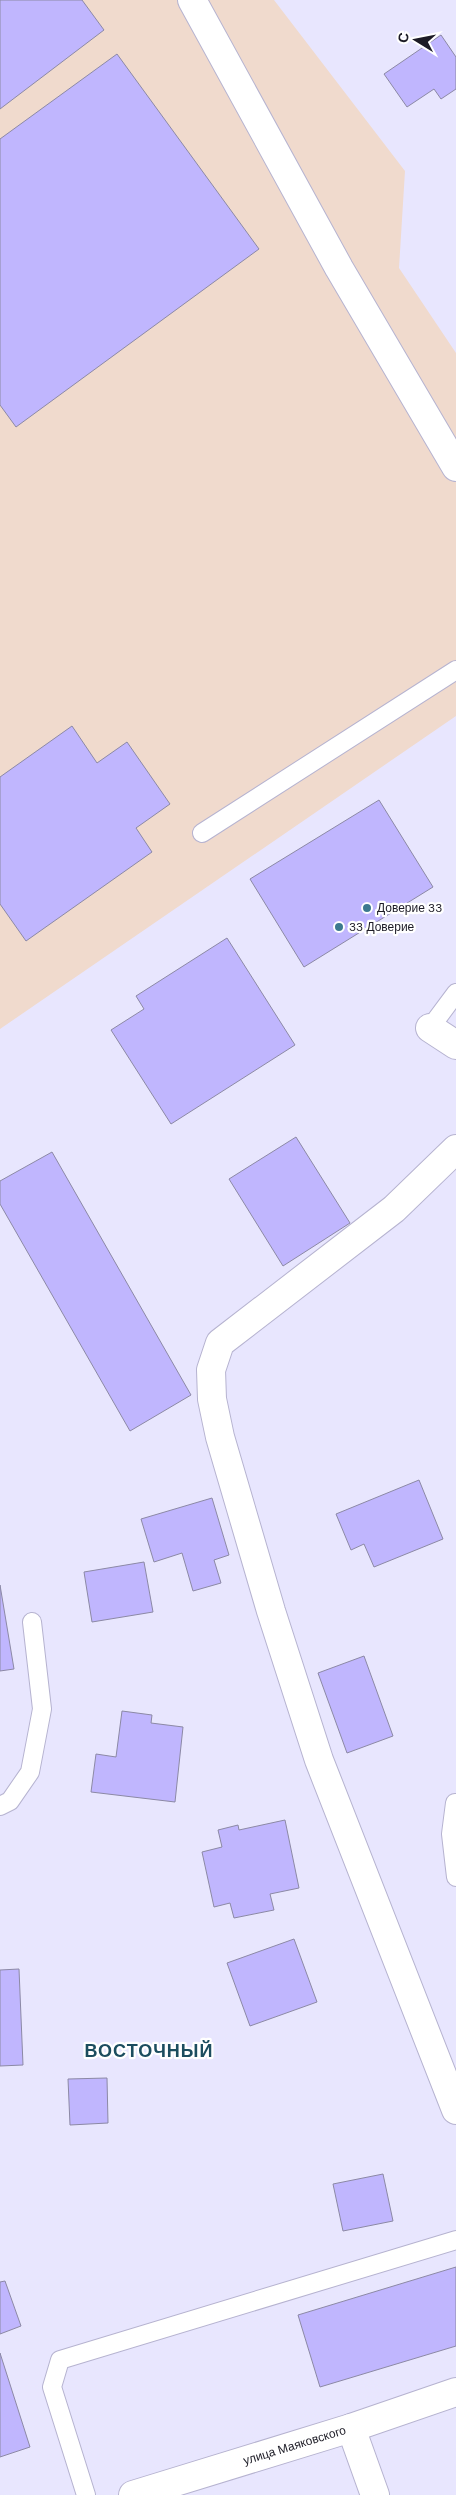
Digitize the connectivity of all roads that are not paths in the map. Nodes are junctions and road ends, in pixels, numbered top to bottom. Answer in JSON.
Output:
{"nodes":[{"id":1,"x":192,"y":0,"type":"edge"},
{"id":2,"x":456,"y":467,"type":"edge"},
{"id":3,"x":456,"y":670,"type":"edge"},
{"id":4,"x":202,"y":833,"type":"dead end"},
{"id":5,"x":456,"y":993,"type":"edge"},
{"id":6,"x":430,"y":1028,"type":"joint"},
{"id":7,"x":456,"y":1045,"type":"edge"},
{"id":8,"x":456,"y":1149,"type":"edge"},
{"id":9,"x":32,"y":1622,"type":"dead end"},
{"id":10,"x":455,"y":1803,"type":"dead end"},
{"id":11,"x":0,"y":1806,"type":"edge"},
{"id":12,"x":456,"y":1877,"type":"edge"},
{"id":13,"x":456,"y":2110,"type":"edge"},
{"id":14,"x":456,"y":2240,"type":"edge"},
{"id":15,"x":456,"y":2392,"type":"edge"},
{"id":16,"x":351,"y":2428,"type":"junction"},
{"id":17,"x":86,"y":2495,"type":"edge"},
{"id":18,"x":133,"y":2495,"type":"edge"},
{"id":19,"x":375,"y":2495,"type":"edge"}],
"edges":[{"from":1,"to":2,"type":"street"},
{"from":3,"to":4,"type":"lane"},
{"from":5,"to":6,"type":"lane"},
{"from":6,"to":7,"type":"street"},
{"from":8,"to":13,"type":"street"},
{"from":9,"to":11,"type":"lane"},
{"from":10,"to":12,"type":"lane"},
{"from":14,"to":17,"type":"lane"},
{"from":15,"to":16,"type":"street","name":"улица Маяковского"},
{"from":16,"to":18,"type":"street","name":"улица Маяковского"},
{"from":16,"to":19,"type":"street"}]}
